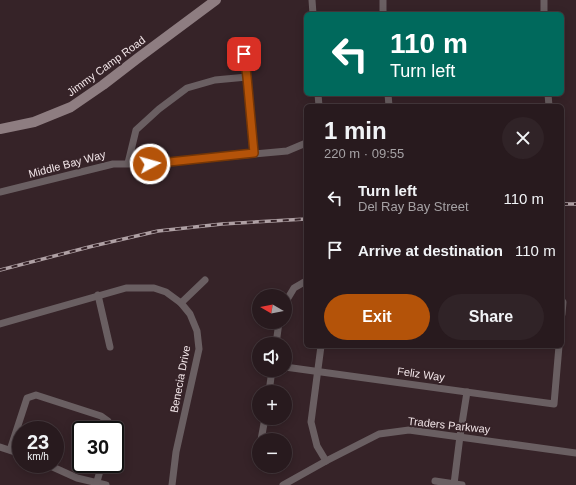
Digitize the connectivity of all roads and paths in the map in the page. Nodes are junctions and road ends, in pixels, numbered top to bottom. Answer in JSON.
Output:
{"nodes":[{"id":1,"x":216,"y":0,"type":"edge"},
{"id":2,"x":312,"y":0,"type":"edge"},
{"id":3,"x":383,"y":0,"type":"edge"},
{"id":4,"x":544,"y":0,"type":"edge"},
{"id":5,"x":313,"y":12,"type":"edge"},
{"id":6,"x":383,"y":12,"type":"edge"},
{"id":7,"x":544,"y":12,"type":"edge"},
{"id":8,"x":242,"y":43,"type":"dead end"},
{"id":9,"x":247,"y":77,"type":"junction"},
{"id":10,"x":0,"y":129,"type":"edge"},
{"id":11,"x":304,"y":144,"type":"edge"},
{"id":12,"x":254,"y":153,"type":"junction"},
{"id":13,"x":128,"y":163,"type":"junction"},
{"id":14,"x":0,"y":192,"type":"edge"},
{"id":15,"x":205,"y":280,"type":"dead end"},
{"id":16,"x":304,"y":282,"type":"edge"},
{"id":17,"x":292,"y":291,"type":"edge"},
{"id":18,"x":98,"y":296,"type":"junction"},
{"id":19,"x":181,"y":303,"type":"junction"},
{"id":20,"x":0,"y":324,"type":"edge"},
{"id":21,"x":110,"y":347,"type":"dead end"},
{"id":22,"x":321,"y":348,"type":"edge"},
{"id":23,"x":559,"y":348,"type":"edge"},
{"id":24,"x":292,"y":368,"type":"edge"},
{"id":25,"x":317,"y":371,"type":"junction"},
{"id":26,"x":467,"y":392,"type":"junction"},
{"id":27,"x":108,"y":421,"type":"edge"},
{"id":28,"x":460,"y":436,"type":"junction"},
{"id":29,"x":0,"y":447,"type":"edge"},
{"id":30,"x":10,"y":450,"type":"joint"},
{"id":31,"x":576,"y":453,"type":"edge"},
{"id":32,"x":326,"y":461,"type":"junction"},
{"id":33,"x":64,"y":472,"type":"edge"},
{"id":34,"x":100,"y":473,"type":"edge"},
{"id":35,"x":435,"y":481,"type":"dead end"},
{"id":36,"x":97,"y":484,"type":"edge"},
{"id":37,"x":454,"y":484,"type":"junction"},
{"id":38,"x":106,"y":485,"type":"edge"},
{"id":39,"x":172,"y":485,"type":"edge"},
{"id":40,"x":283,"y":485,"type":"edge"},
{"id":41,"x":462,"y":485,"type":"edge"}],
"edges":[{"from":1,"to":10,"type":"street","name":"Jimmy Camp Road"},
{"from":2,"to":5,"type":"street"},
{"from":3,"to":6,"type":"street"},
{"from":4,"to":7,"type":"street"},
{"from":8,"to":9,"type":"street"},
{"from":9,"to":12,"type":"street"},
{"from":9,"to":13,"type":"street"},
{"from":11,"to":12,"type":"street","name":"Middle Bay Way"},
{"from":12,"to":13,"type":"street","name":"Middle Bay Way"},
{"from":13,"to":14,"type":"street","name":"Middle Bay Way"},
{"from":15,"to":19,"type":"street"},
{"from":16,"to":17,"type":"street"},
{"from":18,"to":19,"type":"street","name":"Benecia Drive"},
{"from":18,"to":20,"type":"street","name":"Benecia Drive"},
{"from":18,"to":21,"type":"street"},
{"from":19,"to":39,"type":"street","name":"Benecia Drive"},
{"from":22,"to":25,"type":"street"},
{"from":23,"to":26,"type":"street","name":"Feliz Way"},
{"from":24,"to":25,"type":"street","name":"Feliz Way"},
{"from":25,"to":26,"type":"street","name":"Feliz Way"},
{"from":25,"to":32,"type":"street"},
{"from":26,"to":28,"type":"street"},
{"from":27,"to":30,"type":"street"},
{"from":28,"to":31,"type":"street","name":"Traders Parkway"},
{"from":28,"to":32,"type":"street","name":"Traders Parkway"},
{"from":28,"to":37,"type":"street"},
{"from":29,"to":30,"type":"street"},
{"from":32,"to":40,"type":"street","name":"Traders Parkway"},
{"from":33,"to":36,"type":"street"},
{"from":34,"to":36,"type":"street"},
{"from":35,"to":37,"type":"street"},
{"from":36,"to":38,"type":"street"},
{"from":37,"to":41,"type":"street"}]}
